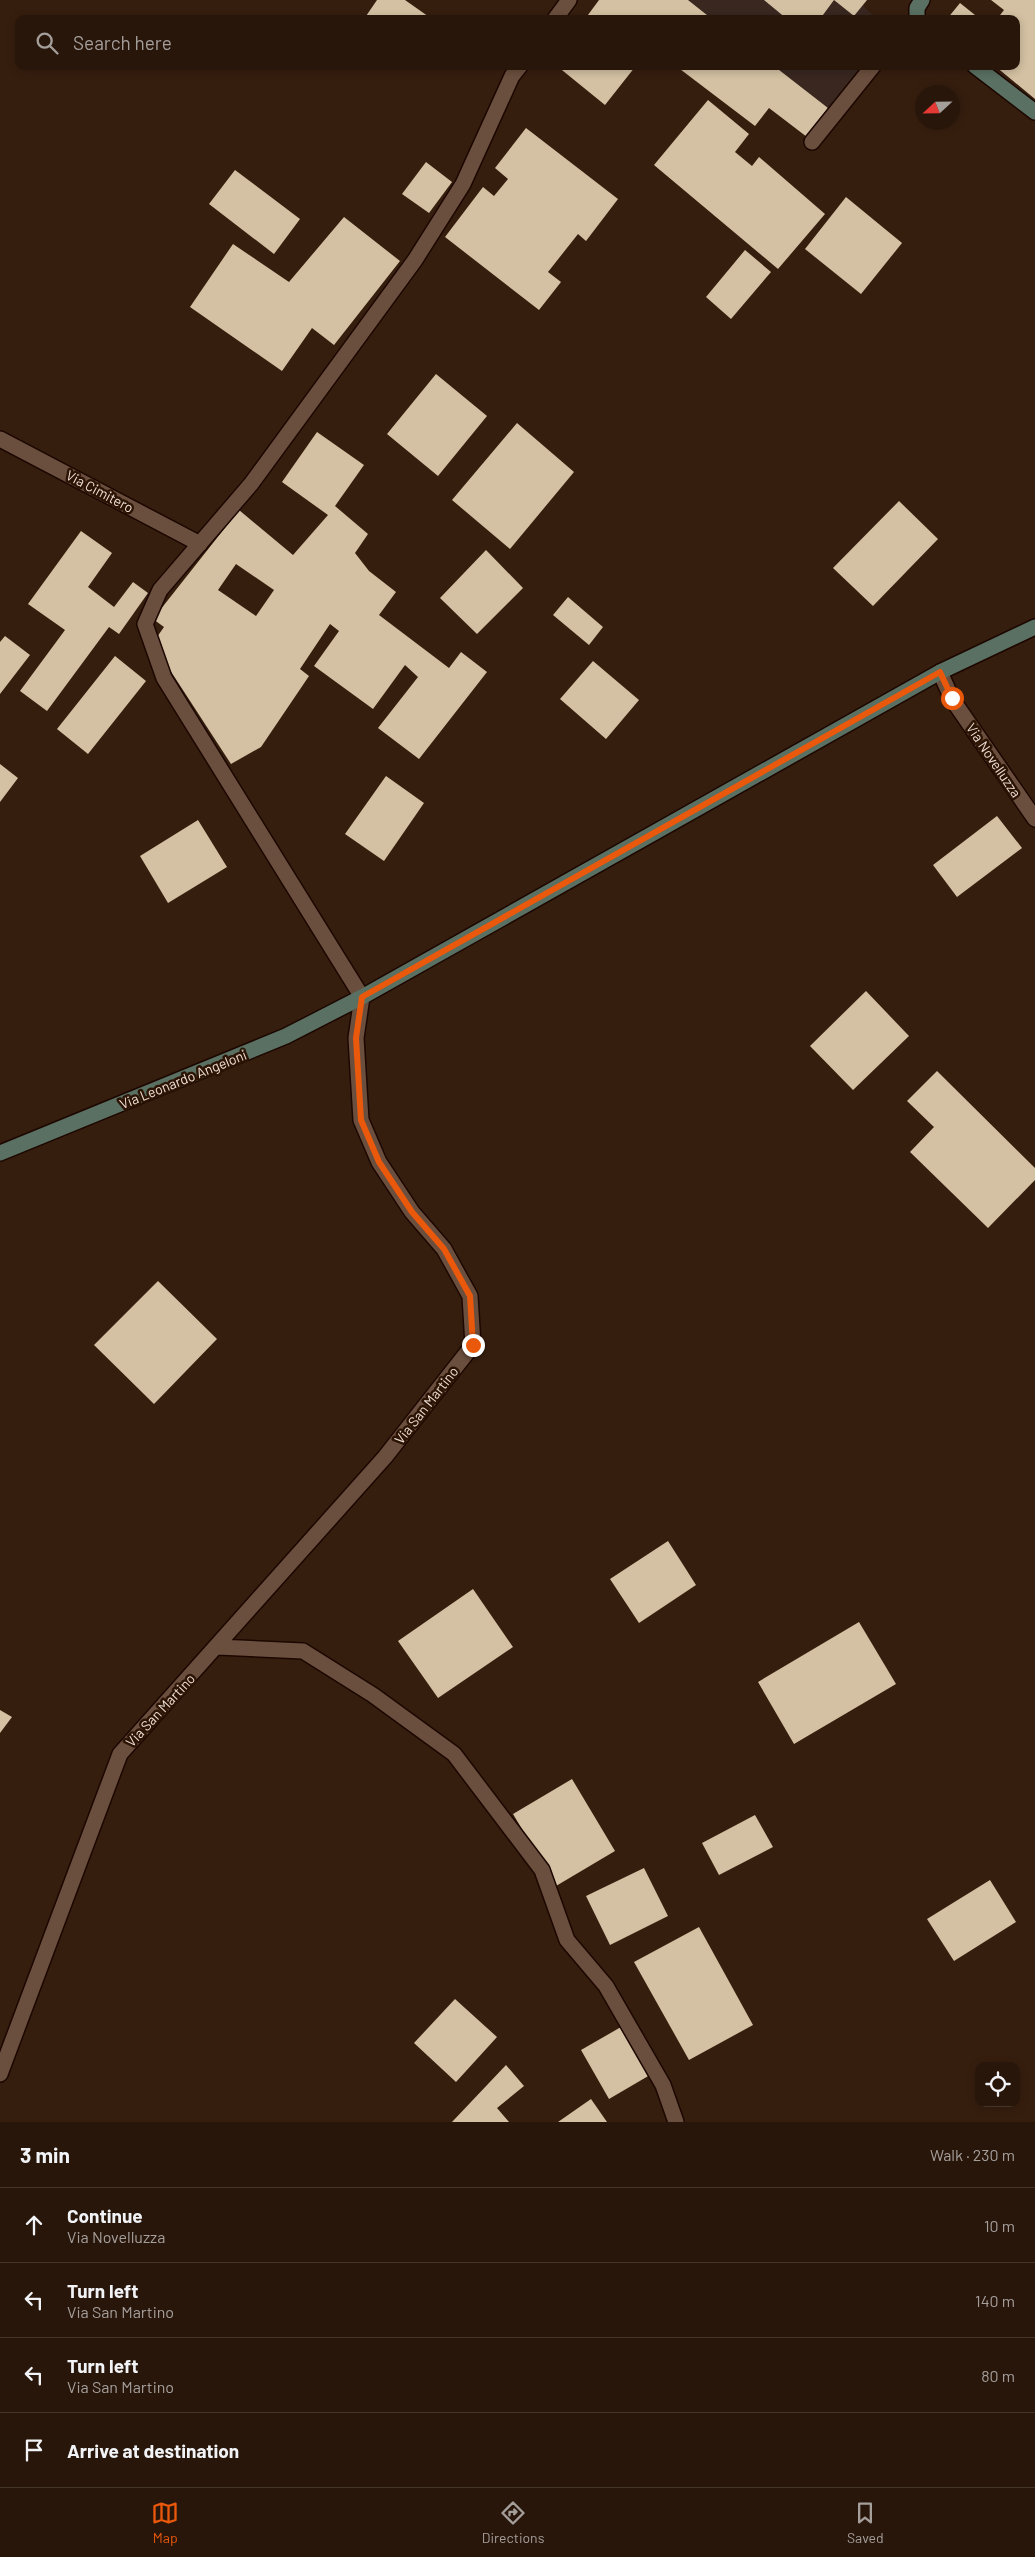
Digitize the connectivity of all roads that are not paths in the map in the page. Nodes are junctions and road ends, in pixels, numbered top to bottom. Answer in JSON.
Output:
{"nodes":[{"id":1,"x":569,"y":0,"type":"edge"},
{"id":2,"x":558,"y":15,"type":"edge"},
{"id":3,"x":517,"y":70,"type":"edge"},
{"id":4,"x":870,"y":70,"type":"edge"},
{"id":5,"x":980,"y":70,"type":"edge"},
{"id":6,"x":1035,"y":112,"type":"edge"},
{"id":7,"x":812,"y":142,"type":"dead end"},
{"id":8,"x":0,"y":439,"type":"edge"},
{"id":9,"x":200,"y":544,"type":"junction"},
{"id":10,"x":1035,"y":627,"type":"edge"},
{"id":11,"x":940,"y":672,"type":"junction"},
{"id":12,"x":1035,"y":819,"type":"edge"},
{"id":13,"x":362,"y":997,"type":"junction"},
{"id":14,"x":0,"y":1153,"type":"edge"},
{"id":15,"x":218,"y":1647,"type":"junction"},
{"id":16,"x":0,"y":2074,"type":"edge"},
{"id":17,"x":676,"y":2122,"type":"edge"}],
"edges":[{"from":1,"to":2,"type":"street"},
{"from":3,"to":9,"type":"street"},
{"from":4,"to":7,"type":"street"},
{"from":5,"to":6,"type":"street"},
{"from":8,"to":9,"type":"street","name":"Via Cimitero"},
{"from":9,"to":13,"type":"street"},
{"from":10,"to":11,"type":"street"},
{"from":11,"to":12,"type":"street","name":"Via Novelluzza"},
{"from":11,"to":13,"type":"street"},
{"from":13,"to":14,"type":"street","name":"Via Leonardo Angeloni"},
{"from":13,"to":15,"type":"street","name":"Via San Martino"},
{"from":15,"to":16,"type":"street","name":"Via San Martino"},
{"from":15,"to":17,"type":"street"}]}
